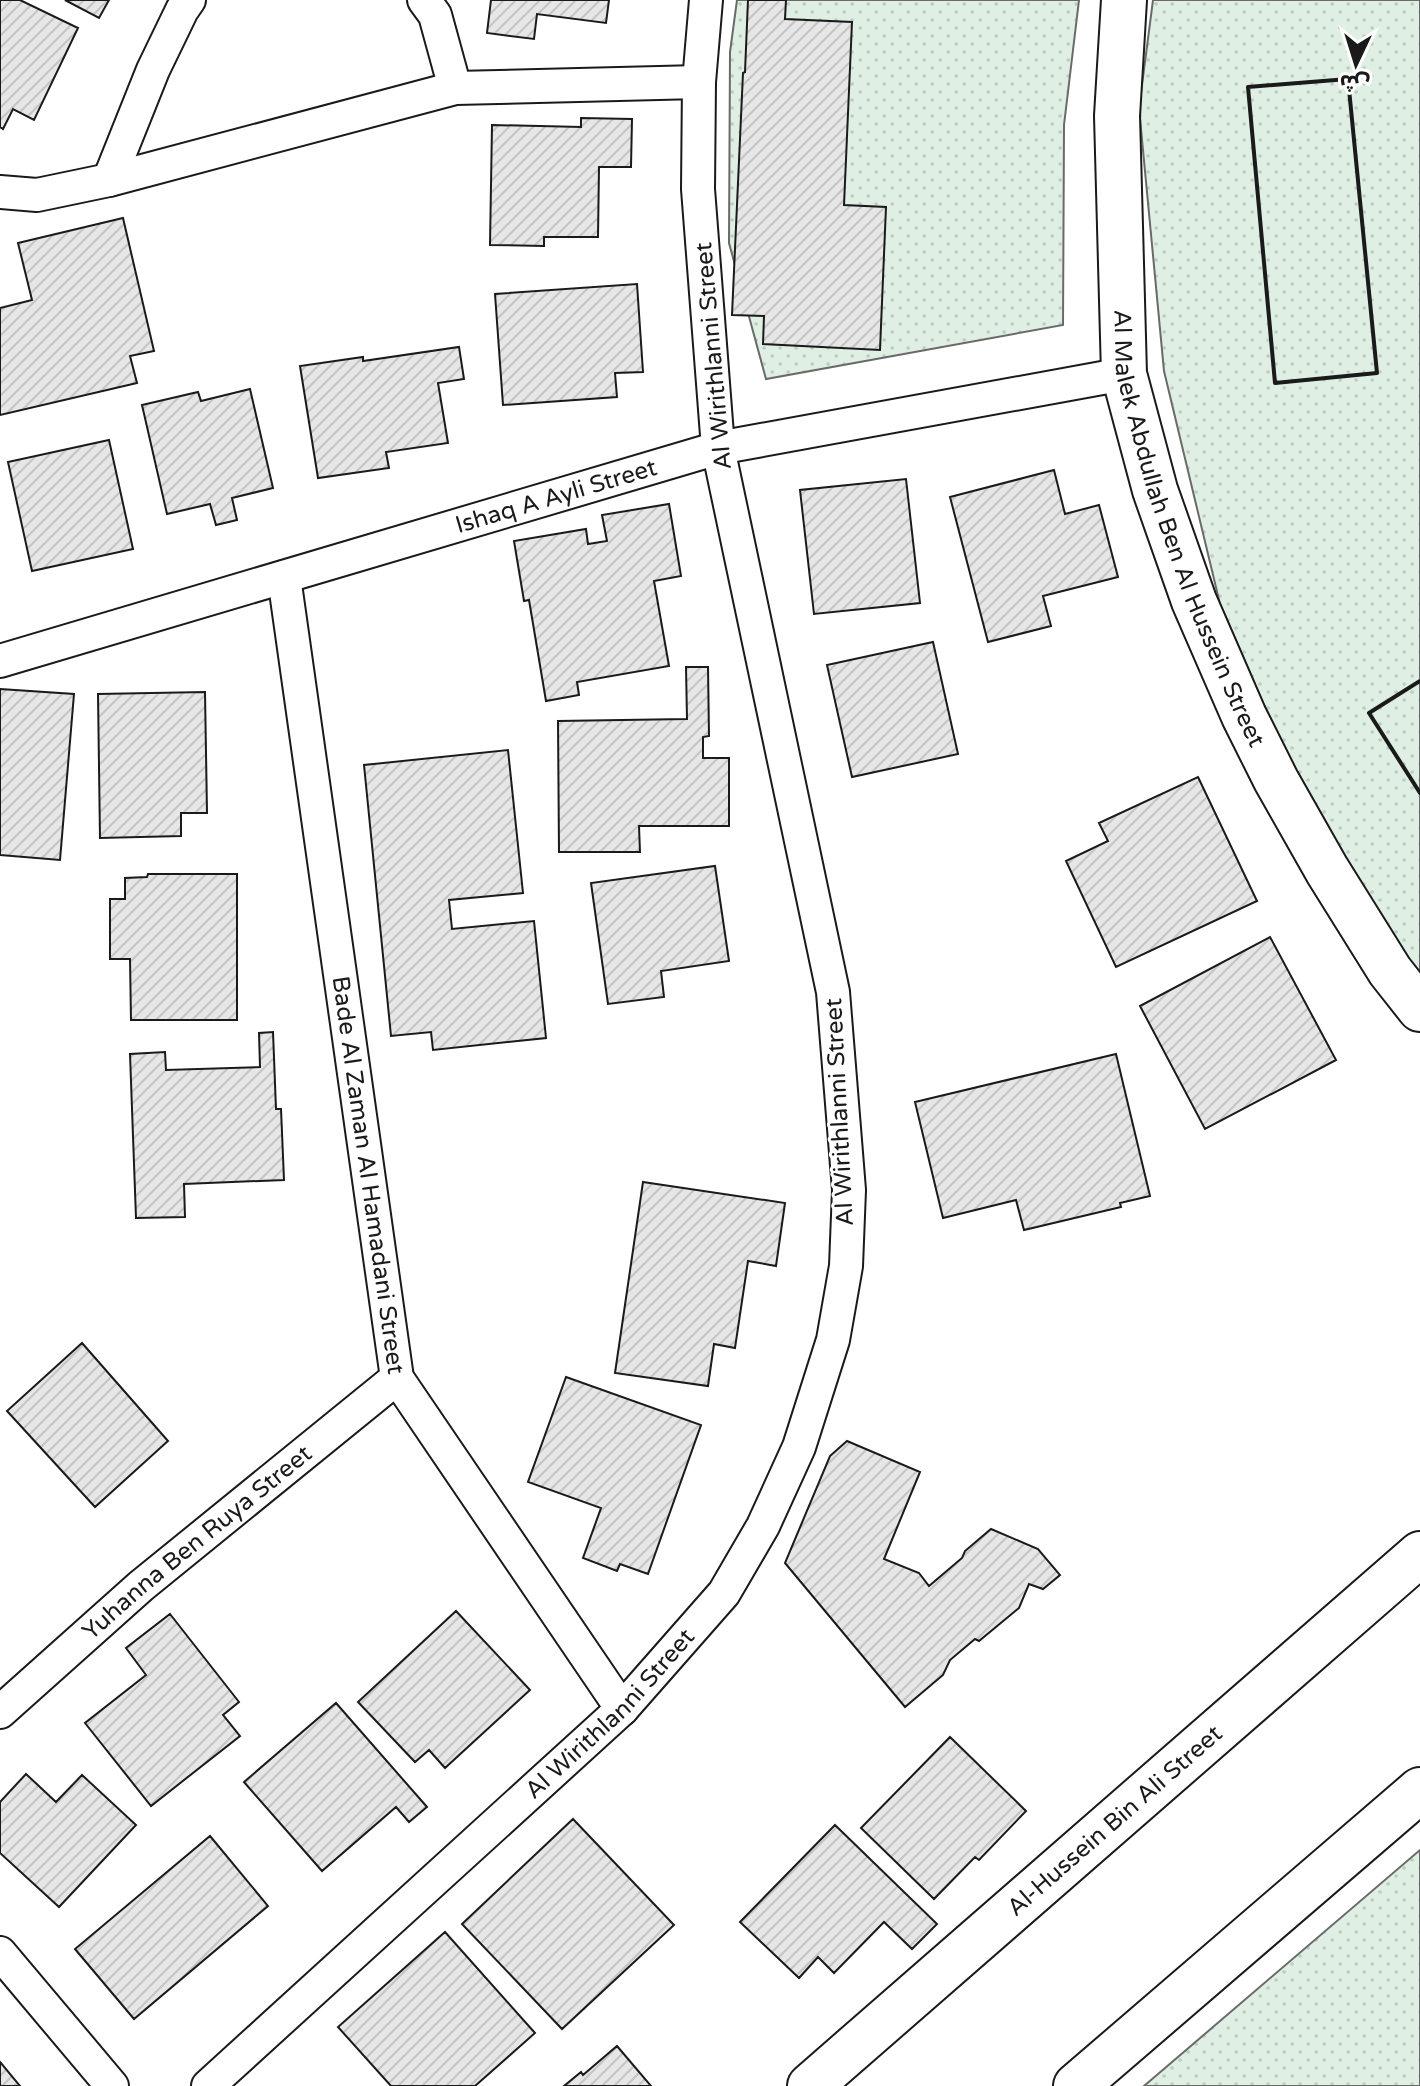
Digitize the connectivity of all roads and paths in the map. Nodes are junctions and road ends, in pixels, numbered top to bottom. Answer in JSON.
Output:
{"nodes":[{"id":1,"x":189,"y":0,"type":"edge"},
{"id":2,"x":424,"y":0,"type":"edge"},
{"id":3,"x":706,"y":0,"type":"edge"},
{"id":4,"x":1124,"y":0,"type":"edge"},
{"id":5,"x":699,"y":82,"type":"junction"},
{"id":6,"x":455,"y":88,"type":"junction"},
{"id":7,"x":109,"y":180,"type":"junction"},
{"id":8,"x":0,"y":192,"type":"edge"},
{"id":9,"x":1124,"y":374,"type":"junction"},
{"id":10,"x":718,"y":448,"type":"junction"},
{"id":11,"x":284,"y":577,"type":"junction"},
{"id":12,"x":0,"y":661,"type":"edge"},
{"id":13,"x":1420,"y":1009,"type":"edge"},
{"id":14,"x":397,"y":1378,"type":"junction"},
{"id":15,"x":1420,"y":1554,"type":"edge"},
{"id":16,"x":622,"y":1709,"type":"junction"},
{"id":17,"x":0,"y":1712,"type":"edge"},
{"id":18,"x":1420,"y":1790,"type":"edge"},
{"id":19,"x":0,"y":1953,"type":"edge"},
{"id":20,"x":112,"y":2086,"type":"edge"},
{"id":21,"x":208,"y":2086,"type":"edge"},
{"id":22,"x":810,"y":2086,"type":"edge"},
{"id":23,"x":1076,"y":2086,"type":"edge"}],
"edges":[{"from":1,"to":7,"type":"street"},
{"from":2,"to":6,"type":"street"},
{"from":3,"to":5,"type":"street","name":"Al Wirithlanni Street"},
{"from":4,"to":9,"type":"main road","name":"Al Malek Abdullah Ben Al Hussein Street"},
{"from":5,"to":6,"type":"street"},
{"from":5,"to":10,"type":"street","name":"Al Wirithlanni Street"},
{"from":6,"to":7,"type":"street"},
{"from":7,"to":8,"type":"street"},
{"from":9,"to":10,"type":"street","name":"Ishaq A Ayli Street"},
{"from":9,"to":13,"type":"main road","name":"Al Malek Abdullah Ben Al Hussein Street"},
{"from":10,"to":11,"type":"street","name":"Ishaq A Ayli Street"},
{"from":10,"to":16,"type":"street","name":"Al Wirithlanni Street"},
{"from":11,"to":12,"type":"street","name":"Ishaq A Ayli Street"},
{"from":11,"to":14,"type":"street","name":"Bade Al Zaman Al Hamadani Street"},
{"from":14,"to":16,"type":"street","name":"Bade Al Zaman Al Hamadani Street"},
{"from":14,"to":17,"type":"street","name":"Yuhanna Ben Ruya Street"},
{"from":15,"to":22,"type":"main road","name":"Al-Hussein Bin Ali Street"},
{"from":16,"to":21,"type":"street","name":"Al Wirithlanni Street"},
{"from":18,"to":23,"type":"main road"},
{"from":19,"to":20,"type":"street"}]}
